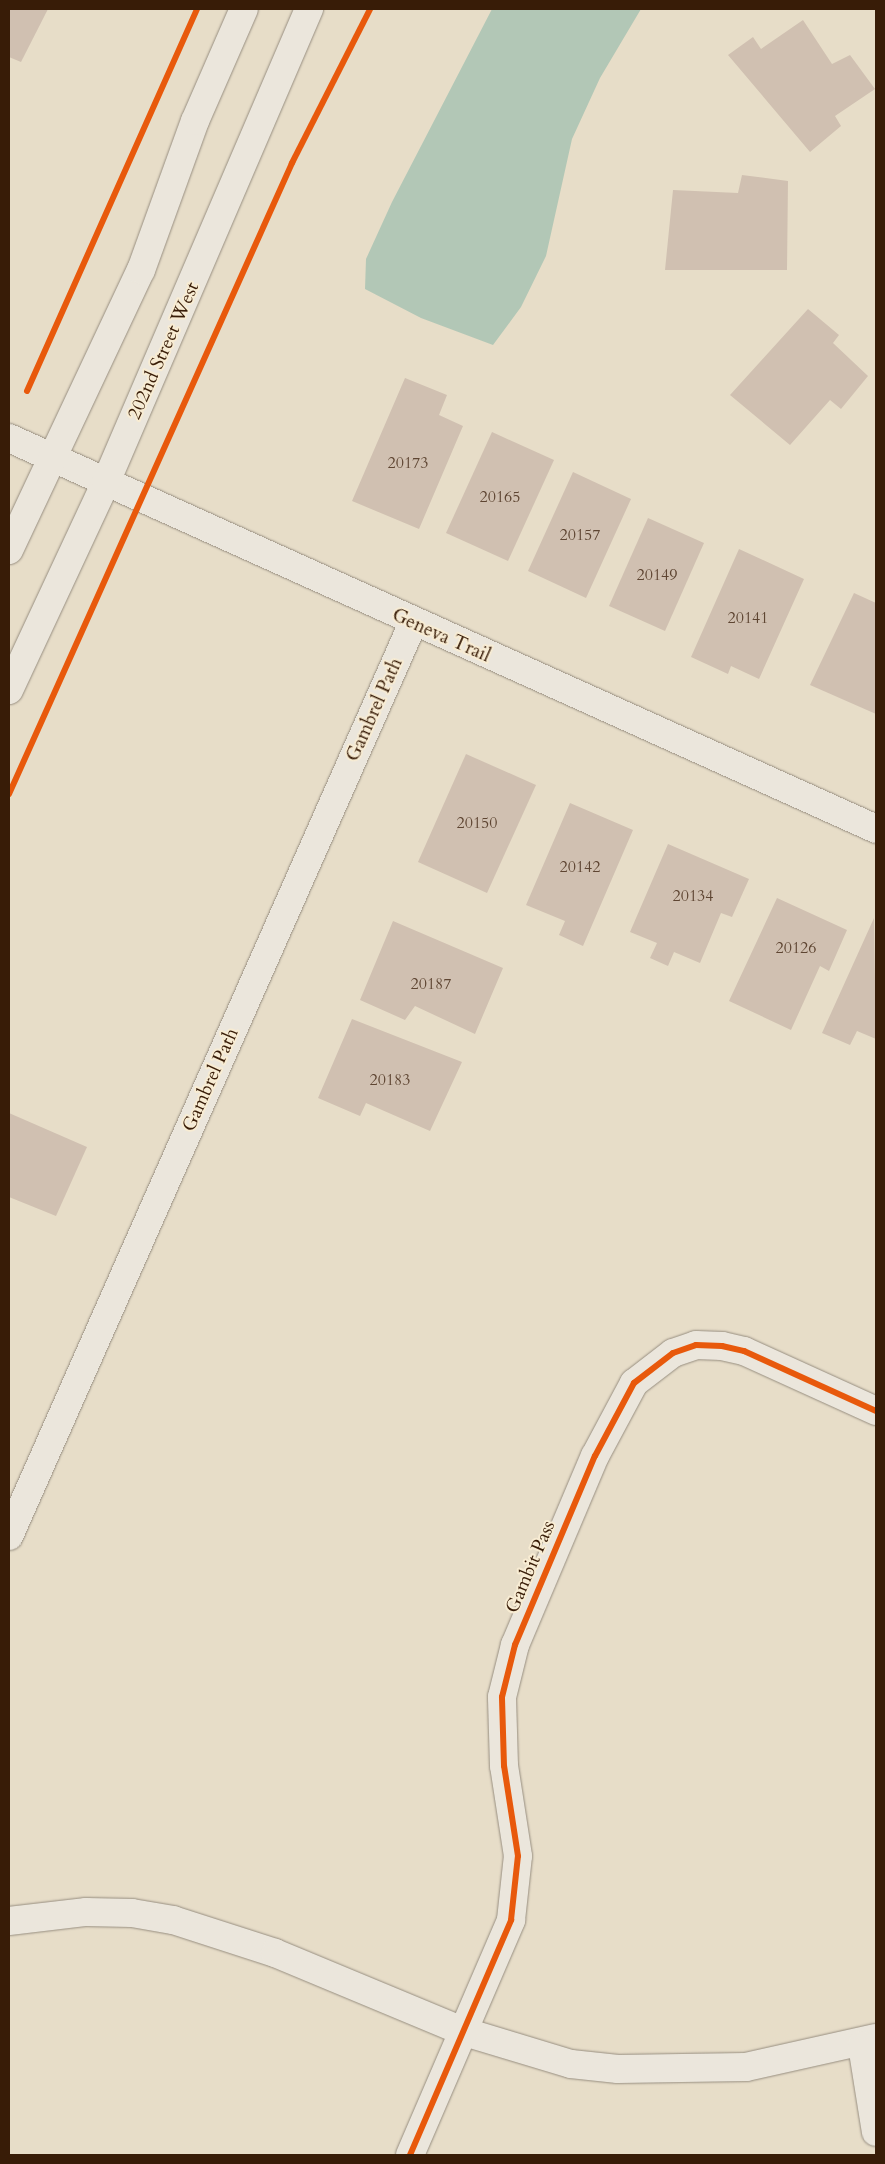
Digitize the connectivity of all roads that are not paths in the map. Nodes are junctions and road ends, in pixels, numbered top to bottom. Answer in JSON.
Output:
{"nodes":[{"id":1,"x":244,"y":9,"type":"edge"},
{"id":2,"x":309,"y":9,"type":"edge"},
{"id":3,"x":9,"y":438,"type":"edge"},
{"id":4,"x":52,"y":457,"type":"junction"},
{"id":5,"x":106,"y":482,"type":"junction"},
{"id":6,"x":9,"y":550,"type":"edge"},
{"id":7,"x":413,"y":623,"type":"junction"},
{"id":8,"x":9,"y":690,"type":"edge"},
{"id":9,"x":876,"y":829,"type":"edge"},
{"id":10,"x":876,"y":1411,"type":"edge"},
{"id":11,"x":9,"y":1536,"type":"edge"},
{"id":12,"x":9,"y":1921,"type":"edge"},
{"id":13,"x":465,"y":2032,"type":"junction"},
{"id":14,"x":869,"y":2042,"type":"edge"},
{"id":15,"x":876,"y":2132,"type":"edge"},
{"id":16,"x":410,"y":2155,"type":"edge"}],
"edges":[{"from":1,"to":4,"type":"street"},
{"from":2,"to":5,"type":"street","name":"202nd Street West"},
{"from":3,"to":4,"type":"street","name":"Geneva Trail"},
{"from":4,"to":5,"type":"street","name":"Geneva Trail"},
{"from":4,"to":6,"type":"street"},
{"from":5,"to":7,"type":"street","name":"Geneva Trail"},
{"from":5,"to":8,"type":"street","name":"202nd Street West"},
{"from":7,"to":9,"type":"street","name":"Geneva Trail"},
{"from":7,"to":11,"type":"street","name":"Gambrel Path"},
{"from":10,"to":13,"type":"street","name":"Gambit Pass"},
{"from":12,"to":13,"type":"street"},
{"from":13,"to":14,"type":"street"},
{"from":13,"to":16,"type":"street","name":"Gambit Pass"},
{"from":14,"to":15,"type":"street"}]}
